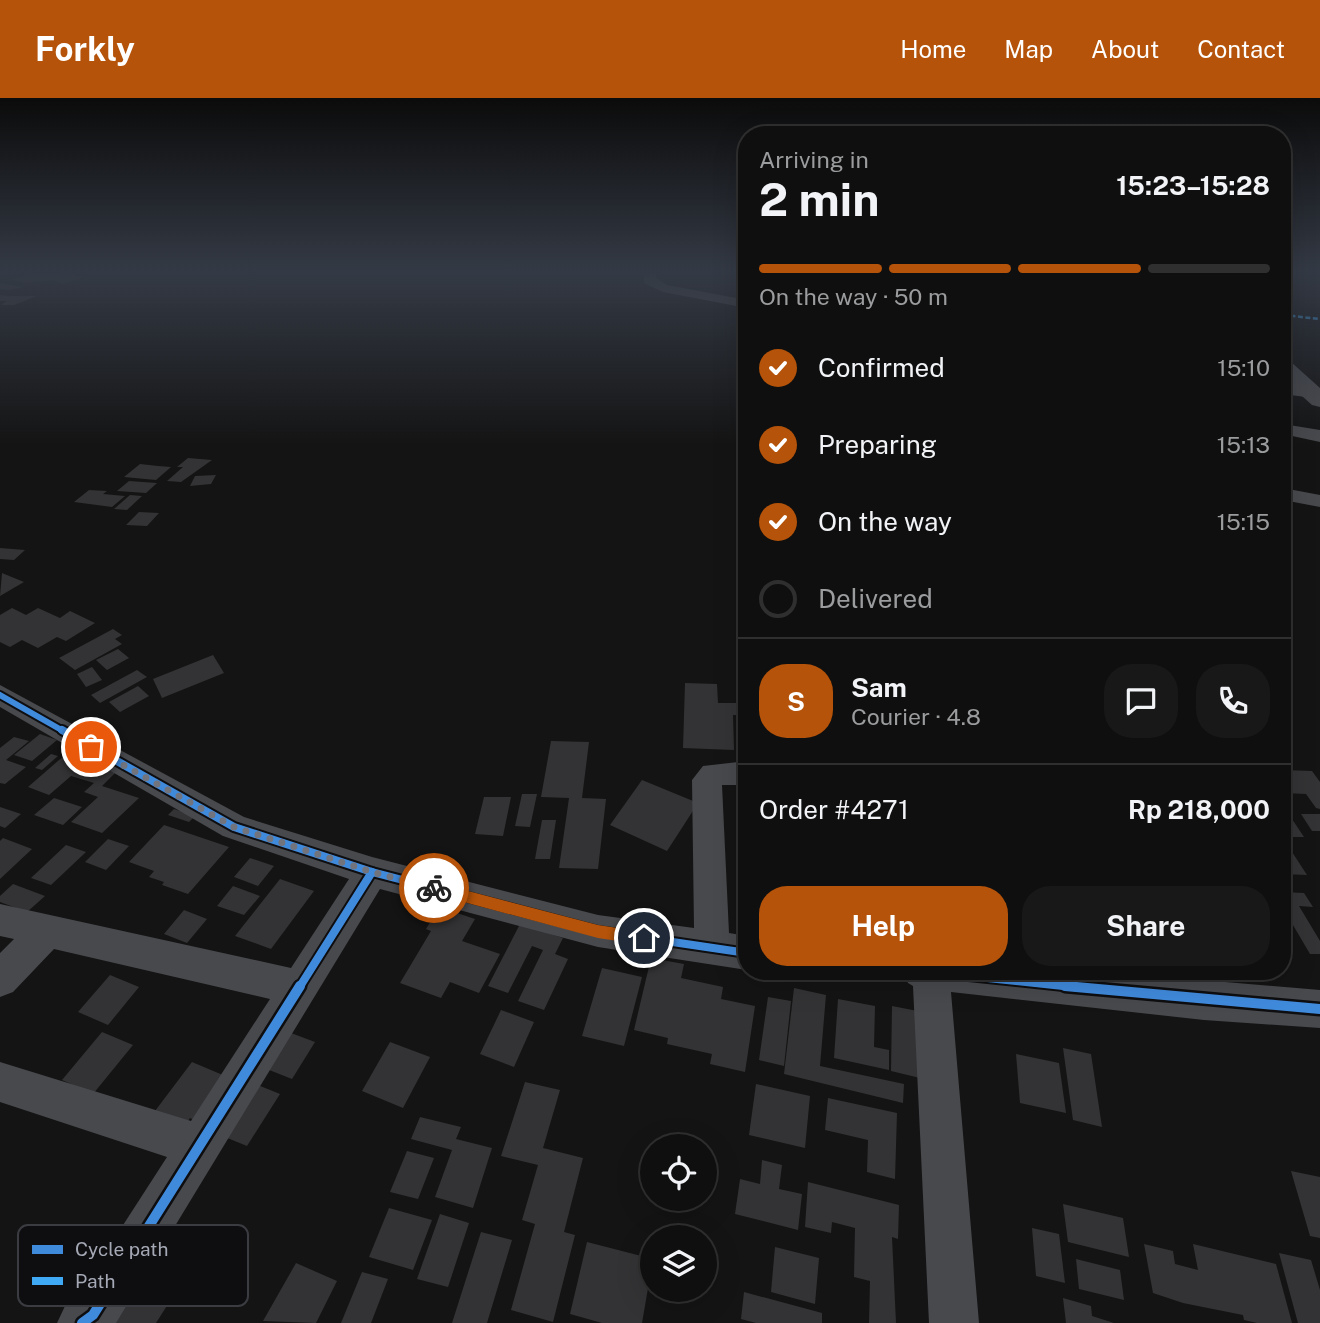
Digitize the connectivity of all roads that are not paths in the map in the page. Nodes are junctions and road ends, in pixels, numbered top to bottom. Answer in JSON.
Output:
{"nodes":[{"id":1,"x":1291,"y":374,"type":"edge"},
{"id":2,"x":1291,"y":390,"type":"edge"},
{"id":3,"x":1315,"y":393,"type":"edge"},
{"id":4,"x":1291,"y":431,"type":"edge"},
{"id":5,"x":1320,"y":436,"type":"edge"},
{"id":6,"x":1291,"y":496,"type":"edge"},
{"id":7,"x":1320,"y":501,"type":"edge"},
{"id":8,"x":0,"y":695,"type":"edge"},
{"id":9,"x":738,"y":773,"type":"edge"},
{"id":10,"x":372,"y":872,"type":"junction"},
{"id":11,"x":0,"y":920,"type":"edge"},
{"id":12,"x":48,"y":930,"type":"junction"},
{"id":13,"x":712,"y":949,"type":"junction"},
{"id":14,"x":738,"y":952,"type":"edge"},
{"id":15,"x":0,"y":979,"type":"edge"},
{"id":16,"x":927,"y":980,"type":"edge"},
{"id":17,"x":1003,"y":980,"type":"edge"},
{"id":18,"x":299,"y":988,"type":"junction"},
{"id":19,"x":1320,"y":1009,"type":"edge"},
{"id":20,"x":0,"y":1082,"type":"edge"},
{"id":21,"x":200,"y":1146,"type":"junction"},
{"id":22,"x":150,"y":1225,"type":"edge"},
{"id":23,"x":99,"y":1306,"type":"edge"},
{"id":24,"x":82,"y":1323,"type":"edge"},
{"id":25,"x":954,"y":1323,"type":"edge"}],
"edges":[{"from":1,"to":3,"type":"highway"},
{"from":2,"to":3,"type":"street"},
{"from":4,"to":5,"type":"street"},
{"from":6,"to":7,"type":"street"},
{"from":8,"to":10,"type":"street"},
{"from":9,"to":13,"type":"street"},
{"from":10,"to":13,"type":"street"},
{"from":10,"to":18,"type":"street"},
{"from":11,"to":12,"type":"street"},
{"from":12,"to":15,"type":"street"},
{"from":12,"to":18,"type":"street"},
{"from":13,"to":14,"type":"street"},
{"from":16,"to":25,"type":"street"},
{"from":17,"to":19,"type":"street"},
{"from":18,"to":21,"type":"street"},
{"from":20,"to":21,"type":"street"},
{"from":21,"to":22,"type":"street"},
{"from":23,"to":24,"type":"street"}]}
